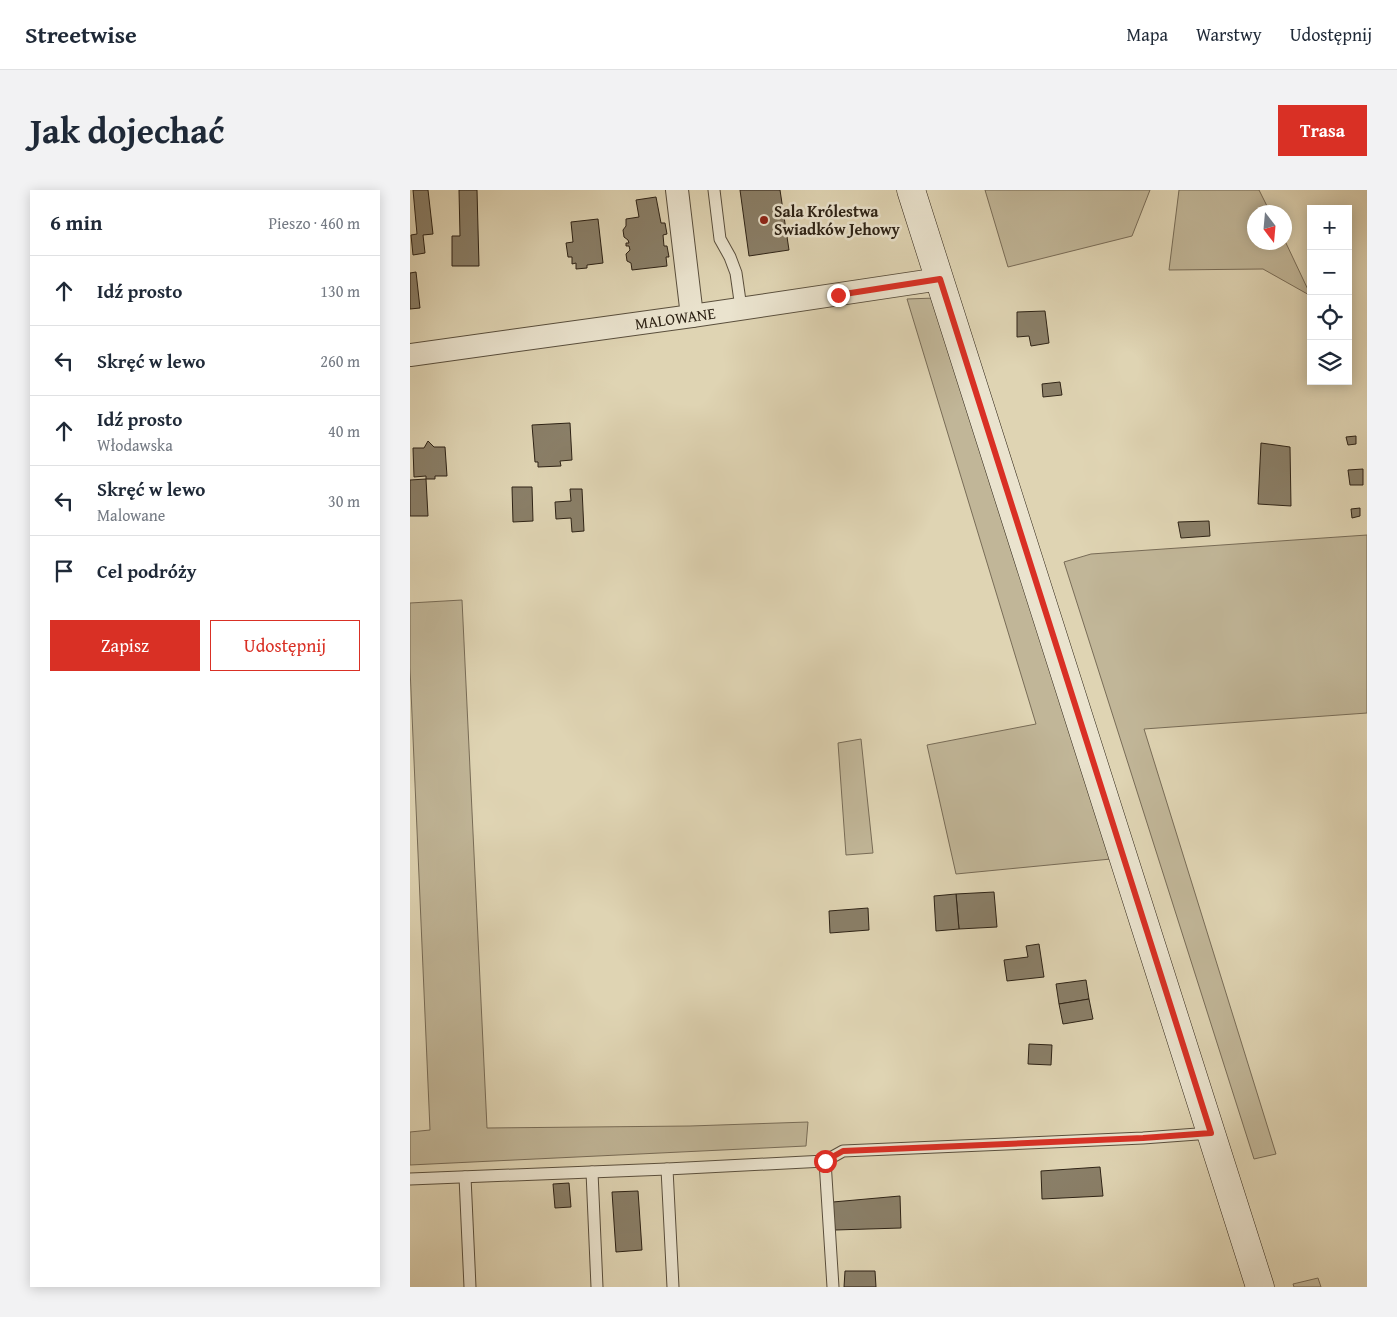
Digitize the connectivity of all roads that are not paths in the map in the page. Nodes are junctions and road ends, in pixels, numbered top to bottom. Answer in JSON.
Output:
{"nodes":[{"id":1,"x":677,"y":190,"type":"edge"},
{"id":2,"x":714,"y":190,"type":"edge"},
{"id":3,"x":911,"y":190,"type":"edge"},
{"id":4,"x":940,"y":279,"type":"junction"},
{"id":5,"x":740,"y":308,"type":"junction"},
{"id":6,"x":692,"y":316,"type":"junction"},
{"id":7,"x":410,"y":355,"type":"edge"},
{"id":8,"x":1211,"y":1133,"type":"junction"},
{"id":9,"x":825,"y":1161,"type":"junction"},
{"id":10,"x":667,"y":1168,"type":"junction"},
{"id":11,"x":592,"y":1172,"type":"junction"},
{"id":12,"x":465,"y":1177,"type":"junction"},
{"id":13,"x":410,"y":1179,"type":"edge"},
{"id":14,"x":470,"y":1287,"type":"edge"},
{"id":15,"x":598,"y":1287,"type":"edge"},
{"id":16,"x":674,"y":1287,"type":"edge"},
{"id":17,"x":833,"y":1287,"type":"edge"},
{"id":18,"x":1260,"y":1287,"type":"edge"}],
"edges":[{"from":1,"to":6,"type":"street"},
{"from":2,"to":5,"type":"lane"},
{"from":3,"to":4,"type":"main road"},
{"from":4,"to":5,"type":"street","name":"MALOWANE"},
{"from":4,"to":8,"type":"main road"},
{"from":5,"to":6,"type":"street","name":"MALOWANE"},
{"from":6,"to":7,"type":"street","name":"MALOWANE"},
{"from":8,"to":9,"type":"lane"},
{"from":8,"to":18,"type":"main road"},
{"from":9,"to":10,"type":"lane"},
{"from":9,"to":17,"type":"lane"},
{"from":10,"to":11,"type":"lane"},
{"from":10,"to":16,"type":"lane"},
{"from":11,"to":12,"type":"lane"},
{"from":11,"to":15,"type":"lane"},
{"from":12,"to":13,"type":"lane"},
{"from":12,"to":14,"type":"lane"}]}
